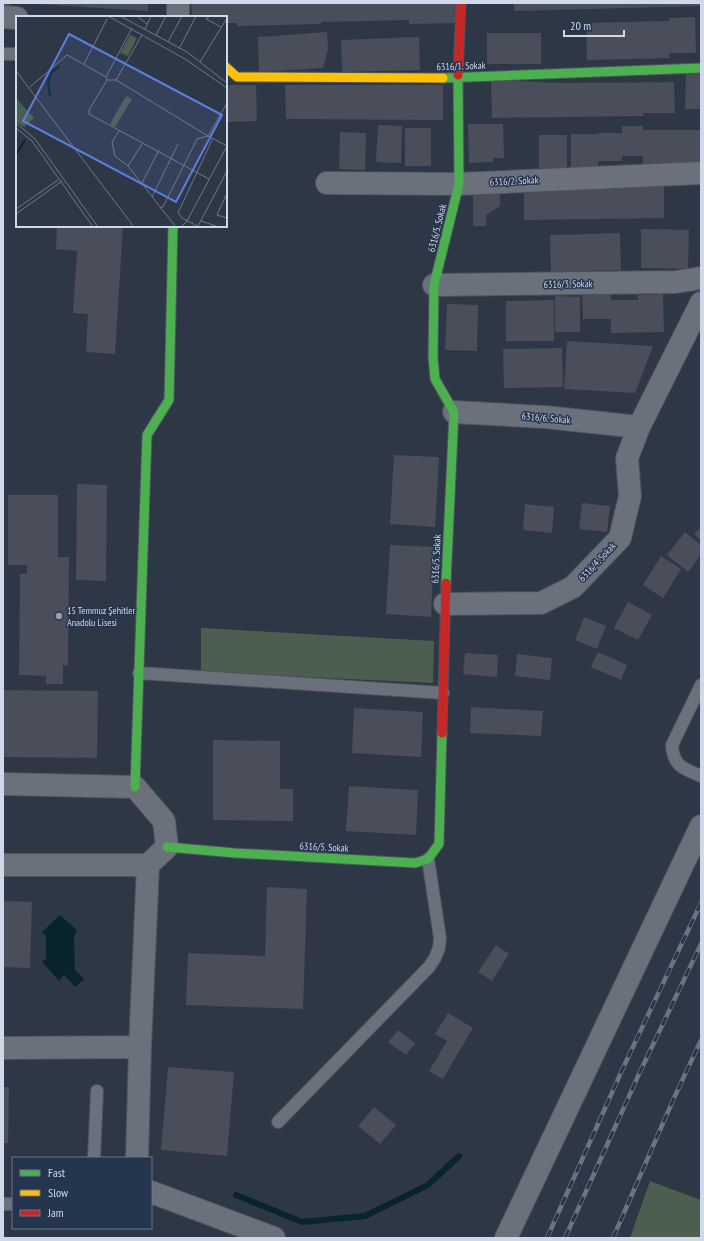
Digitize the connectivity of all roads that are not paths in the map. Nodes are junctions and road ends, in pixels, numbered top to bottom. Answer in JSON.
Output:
{"nodes":[{"id":1,"x":178,"y":3,"type":"edge"},
{"id":2,"x":461,"y":3,"type":"edge"},
{"id":3,"x":178,"y":16,"type":"edge"},
{"id":4,"x":3,"y":17,"type":"edge"},
{"id":5,"x":16,"y":18,"type":"edge"},
{"id":6,"x":3,"y":54,"type":"edge"},
{"id":7,"x":16,"y":54,"type":"edge"},
{"id":8,"x":227,"y":68,"type":"edge"},
{"id":9,"x":701,"y":68,"type":"edge"},
{"id":10,"x":458,"y":78,"type":"junction"},
{"id":11,"x":701,"y":173,"type":"edge"},
{"id":12,"x":326,"y":183,"type":"dead end"},
{"id":13,"x":459,"y":184,"type":"junction"},
{"id":14,"x":173,"y":227,"type":"edge"},
{"id":15,"x":701,"y":278,"type":"edge"},
{"id":16,"x":434,"y":285,"type":"junction"},
{"id":17,"x":701,"y":303,"type":"edge"},
{"id":18,"x":454,"y":412,"type":"junction"},
{"id":19,"x":639,"y":427,"type":"junction"},
{"id":20,"x":445,"y":604,"type":"junction"},
{"id":21,"x":139,"y":674,"type":"junction"},
{"id":22,"x":701,"y":685,"type":"edge"},
{"id":23,"x":443,"y":693,"type":"junction"},
{"id":24,"x":701,"y":776,"type":"edge"},
{"id":25,"x":3,"y":784,"type":"edge"},
{"id":26,"x":135,"y":787,"type":"junction"},
{"id":27,"x":701,"y":826,"type":"edge"},
{"id":28,"x":167,"y":847,"type":"junction"},
{"id":29,"x":428,"y":859,"type":"junction"},
{"id":30,"x":3,"y":865,"type":"edge"},
{"id":31,"x":148,"y":865,"type":"junction"},
{"id":32,"x":3,"y":1048,"type":"edge"},
{"id":33,"x":140,"y":1048,"type":"junction"},
{"id":34,"x":97,"y":1092,"type":"dead end"},
{"id":35,"x":278,"y":1122,"type":"dead end"},
{"id":36,"x":94,"y":1157,"type":"edge"},
{"id":37,"x":137,"y":1157,"type":"edge"},
{"id":38,"x":152,"y":1192,"type":"edge"},
{"id":39,"x":274,"y":1238,"type":"edge"},
{"id":40,"x":506,"y":1238,"type":"edge"}],
"edges":[{"from":1,"to":3,"type":"street"},
{"from":2,"to":10,"type":"street","name":"6316/5. Sokak"},
{"from":4,"to":5,"type":"street"},
{"from":6,"to":7,"type":"lane"},
{"from":8,"to":10,"type":"street","name":"6316/1. Sokak"},
{"from":9,"to":10,"type":"street","name":"6316/1. Sokak"},
{"from":10,"to":13,"type":"street","name":"6316/5. Sokak"},
{"from":11,"to":13,"type":"street","name":"6316/2. Sokak"},
{"from":12,"to":13,"type":"street","name":"6316/2. Sokak"},
{"from":13,"to":16,"type":"street","name":"6316/5. Sokak"},
{"from":14,"to":21,"type":"street"},
{"from":15,"to":16,"type":"street","name":"6316/3. Sokak"},
{"from":16,"to":18,"type":"street","name":"6316/5. Sokak"},
{"from":17,"to":19,"type":"street","name":"6316/4. Sokak"},
{"from":18,"to":19,"type":"street","name":"6316/6. Sokak"},
{"from":18,"to":20,"type":"street","name":"6316/5. Sokak"},
{"from":19,"to":20,"type":"street","name":"6316/4. Sokak"},
{"from":20,"to":23,"type":"street","name":"6316/5. Sokak"},
{"from":21,"to":23,"type":"lane"},
{"from":21,"to":26,"type":"street"},
{"from":22,"to":24,"type":"lane"},
{"from":23,"to":29,"type":"street","name":"6316/5. Sokak"},
{"from":25,"to":26,"type":"street"},
{"from":26,"to":28,"type":"street"},
{"from":27,"to":40,"type":"street"},
{"from":28,"to":29,"type":"street","name":"6316/5. Sokak"},
{"from":28,"to":31,"type":"street"},
{"from":29,"to":35,"type":"lane"},
{"from":30,"to":31,"type":"street"},
{"from":31,"to":33,"type":"street"},
{"from":32,"to":33,"type":"street"},
{"from":33,"to":37,"type":"street"},
{"from":34,"to":36,"type":"lane"},
{"from":38,"to":39,"type":"street"}]}
